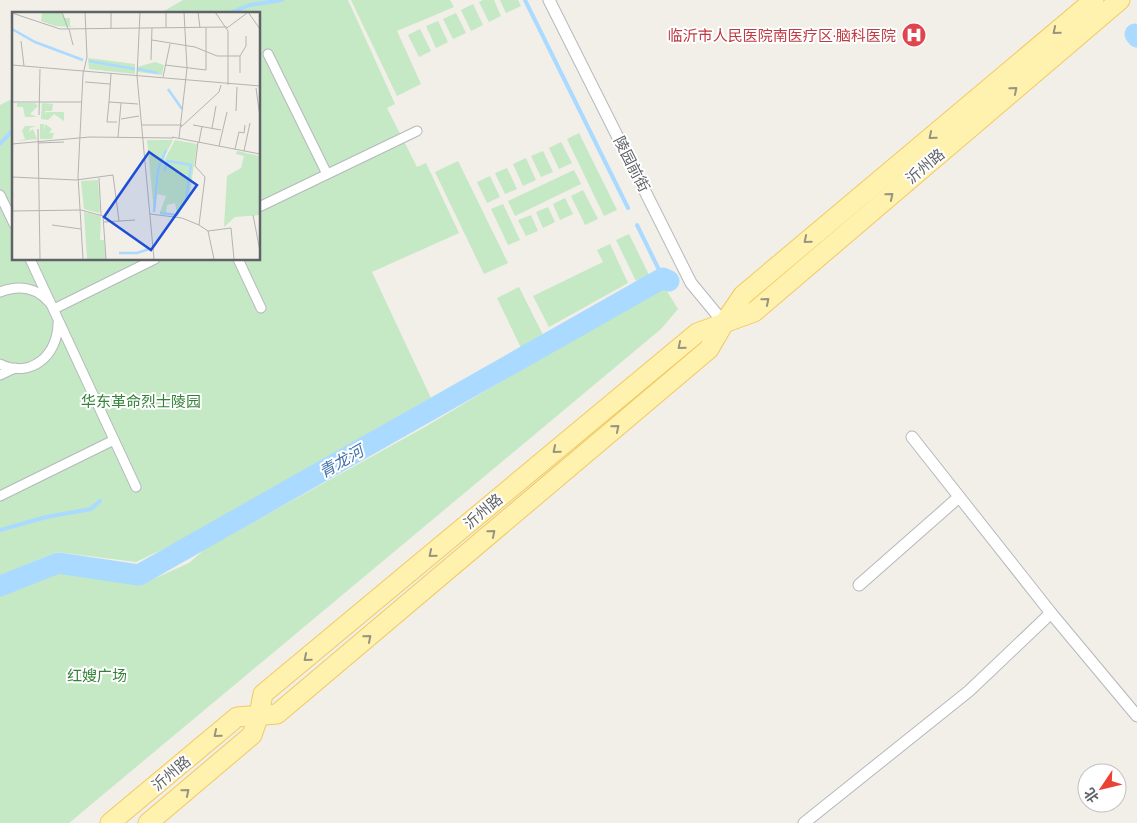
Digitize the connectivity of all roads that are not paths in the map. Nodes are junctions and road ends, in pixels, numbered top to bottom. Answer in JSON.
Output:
{"nodes":[{"id":1,"x":549,"y":0,"type":"edge"},
{"id":2,"x":1094,"y":0,"type":"edge"},
{"id":3,"x":1120,"y":0,"type":"edge"},
{"id":4,"x":268,"y":54,"type":"dead end"},
{"id":5,"x":417,"y":131,"type":"dead end"},
{"id":6,"x":327,"y":174,"type":"junction"},
{"id":7,"x":0,"y":196,"type":"edge"},
{"id":8,"x":260,"y":208,"type":"edge"},
{"id":9,"x":12,"y":220,"type":"edge"},
{"id":10,"x":30,"y":260,"type":"edge"},
{"id":11,"x":152,"y":260,"type":"edge"},
{"id":12,"x":238,"y":260,"type":"edge"},
{"id":13,"x":0,"y":292,"type":"edge"},
{"id":14,"x":54,"y":308,"type":"junction"},
{"id":15,"x":261,"y":308,"type":"dead end"},
{"id":16,"x":724,"y":323,"type":"junction"},
{"id":17,"x":0,"y":364,"type":"edge"},
{"id":18,"x":15,"y":368,"type":"junction"},
{"id":19,"x":0,"y":375,"type":"edge"},
{"id":20,"x":912,"y":437,"type":"dead end"},
{"id":21,"x":114,"y":440,"type":"junction"},
{"id":22,"x":136,"y":487,"type":"dead end"},
{"id":23,"x":0,"y":496,"type":"edge"},
{"id":24,"x":959,"y":497,"type":"junction"},
{"id":25,"x":859,"y":585,"type":"dead end"},
{"id":26,"x":1051,"y":613,"type":"junction"},
{"id":27,"x":259,"y":715,"type":"junction"},
{"id":28,"x":1137,"y":716,"type":"edge"},
{"id":29,"x":110,"y":823,"type":"edge"},
{"id":30,"x":148,"y":823,"type":"edge"},
{"id":31,"x":804,"y":823,"type":"edge"}],
"edges":[{"from":1,"to":16,"type":"street","name":"陵园前街"},
{"from":2,"to":16,"type":"main road","name":"沂州路","one_way":true},
{"from":16,"to":3,"type":"main road","name":"沂州路","one_way":true},
{"from":4,"to":6,"type":"street"},
{"from":5,"to":6,"type":"street"},
{"from":6,"to":8,"type":"street"},
{"from":7,"to":9,"type":"street"},
{"from":10,"to":14,"type":"street"},
{"from":11,"to":14,"type":"street"},
{"from":12,"to":15,"type":"street"},
{"from":13,"to":14,"type":"street"},
{"from":14,"to":18,"type":"street"},
{"from":14,"to":21,"type":"street"},
{"from":16,"to":27,"type":"main road","name":"沂州路"},
{"from":17,"to":18,"type":"street"},
{"from":18,"to":19,"type":"street"},
{"from":20,"to":24,"type":"street"},
{"from":21,"to":22,"type":"street"},
{"from":21,"to":23,"type":"street"},
{"from":24,"to":25,"type":"street"},
{"from":24,"to":26,"type":"street"},
{"from":26,"to":28,"type":"street"},
{"from":26,"to":31,"type":"street"},
{"from":27,"to":29,"type":"main road","name":"沂州路","one_way":true},
{"from":30,"to":27,"type":"main road","name":"沂州路","one_way":true}]}
